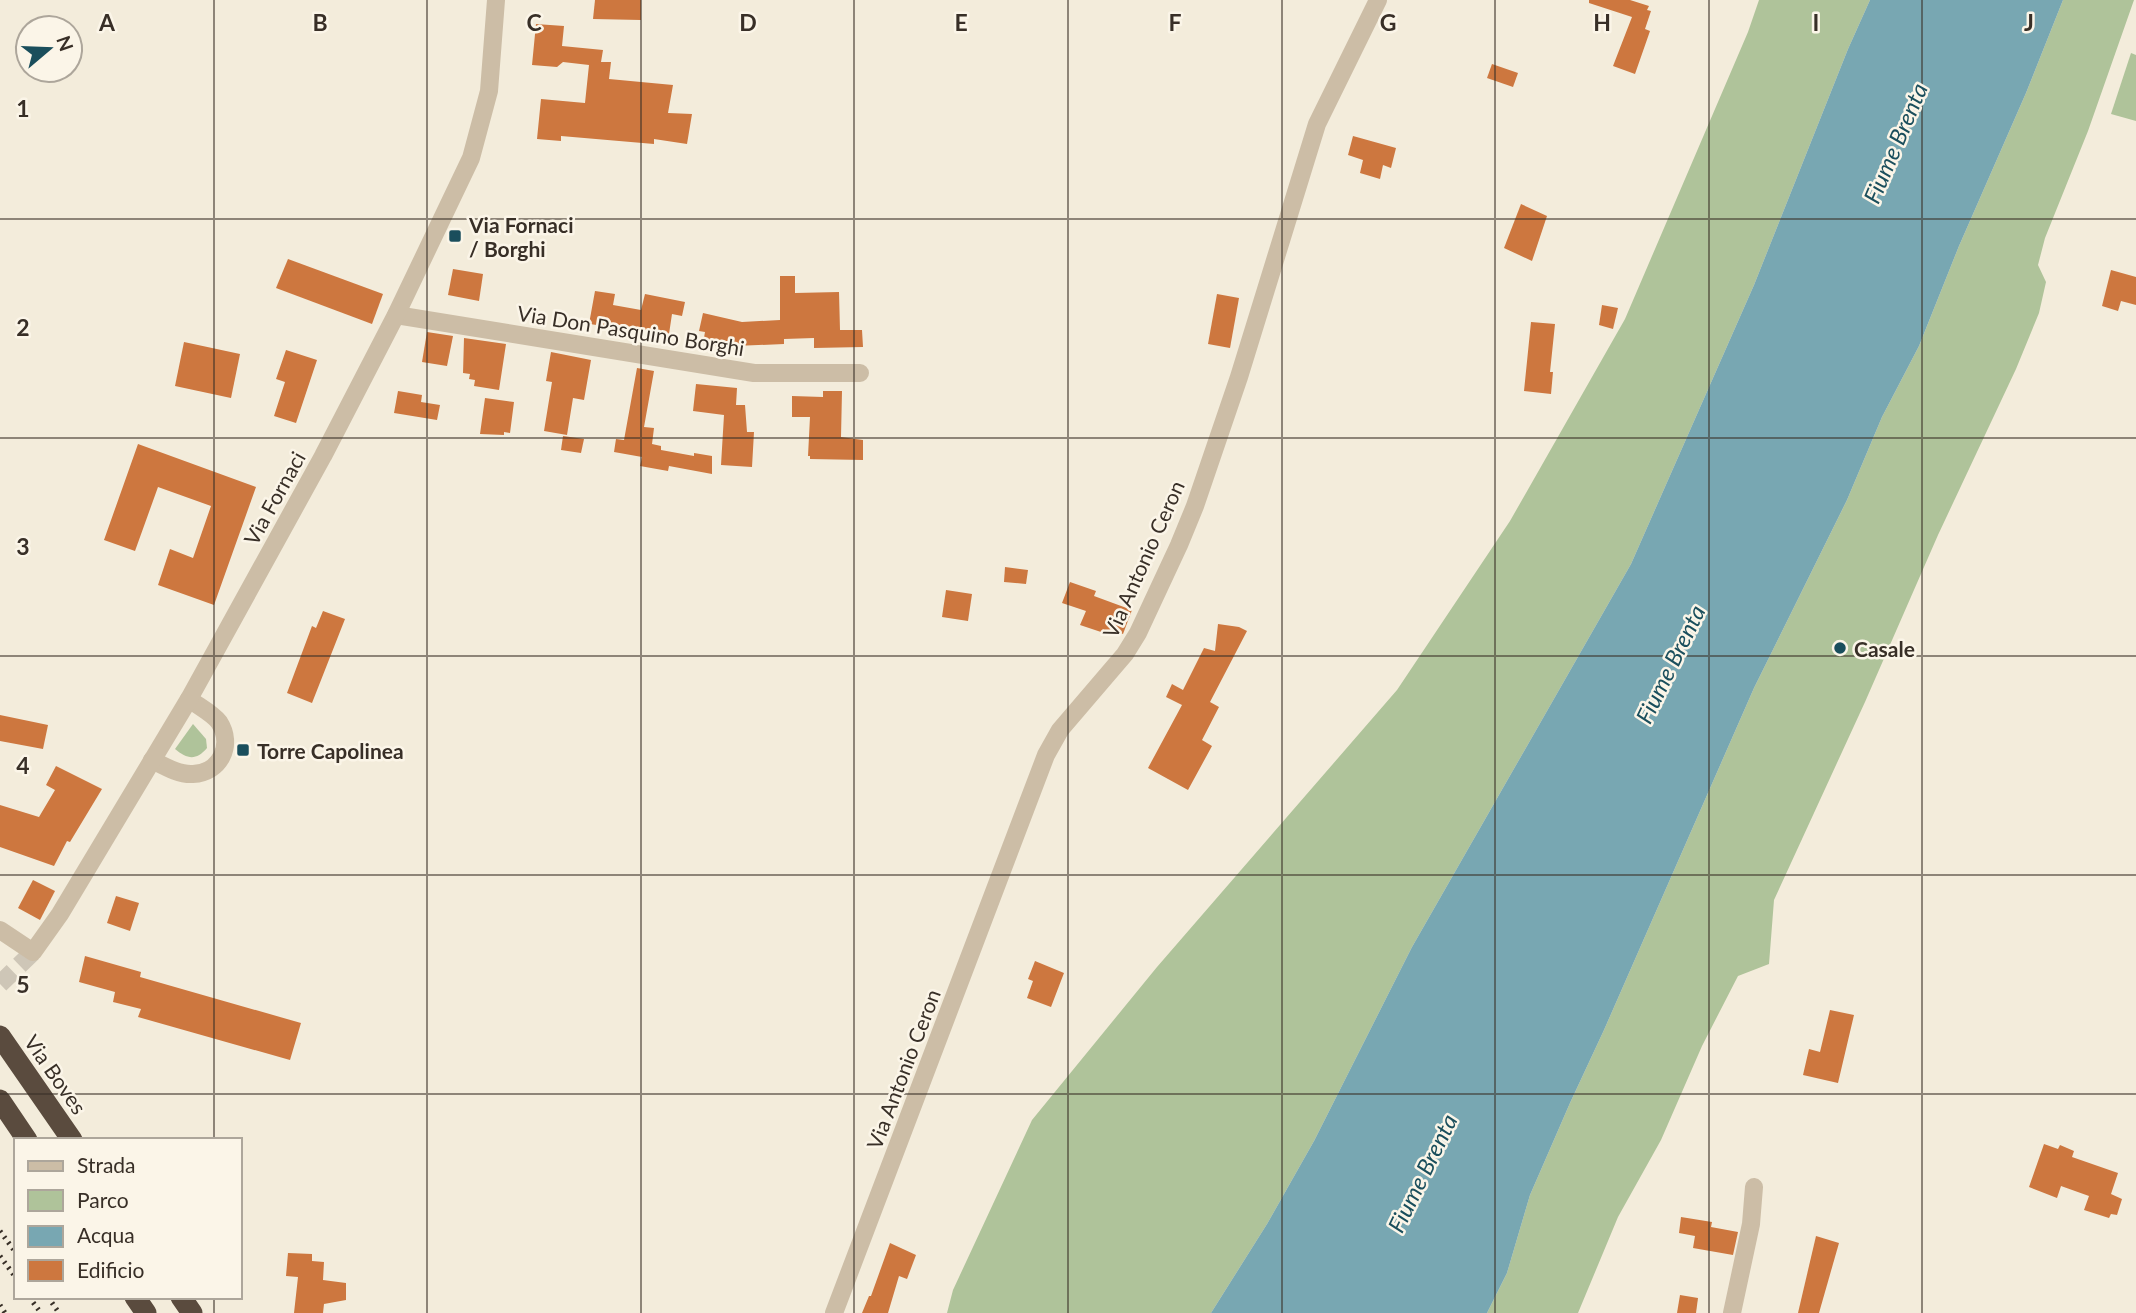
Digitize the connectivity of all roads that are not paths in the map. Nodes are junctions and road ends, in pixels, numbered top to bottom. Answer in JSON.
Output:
{"nodes":[{"id":1,"x":496,"y":0,"type":"edge"},
{"id":2,"x":1378,"y":0,"type":"edge"},
{"id":3,"x":396,"y":315,"type":"junction"},
{"id":4,"x":860,"y":373,"type":"dead end"},
{"id":5,"x":189,"y":699,"type":"junction"},
{"id":6,"x":152,"y":760,"type":"junction"},
{"id":7,"x":0,"y":930,"type":"edge"},
{"id":8,"x":0,"y":1035,"type":"edge"},
{"id":9,"x":0,"y":1100,"type":"edge"},
{"id":10,"x":26,"y":1138,"type":"edge"},
{"id":11,"x":71,"y":1138,"type":"edge"},
{"id":12,"x":1754,"y":1187,"type":"dead end"},
{"id":13,"x":834,"y":1313,"type":"edge"},
{"id":14,"x":1732,"y":1313,"type":"edge"}],
"edges":[{"from":1,"to":3,"type":"street","name":"Via Fornaci"},
{"from":2,"to":13,"type":"street","name":"Via Antonio Ceron"},
{"from":3,"to":4,"type":"street","name":"Via Don Pasquino Borghi"},
{"from":3,"to":5,"type":"street","name":"Via Fornaci"},
{"from":5,"to":6,"type":"street","name":"Via Fornaci"},
{"from":5,"to":6,"type":"street"},
{"from":6,"to":7,"type":"street","name":"Via Fornaci"},
{"from":8,"to":11,"type":"highway","name":"Via Boves"},
{"from":9,"to":10,"type":"highway"},
{"from":12,"to":14,"type":"street"}]}
